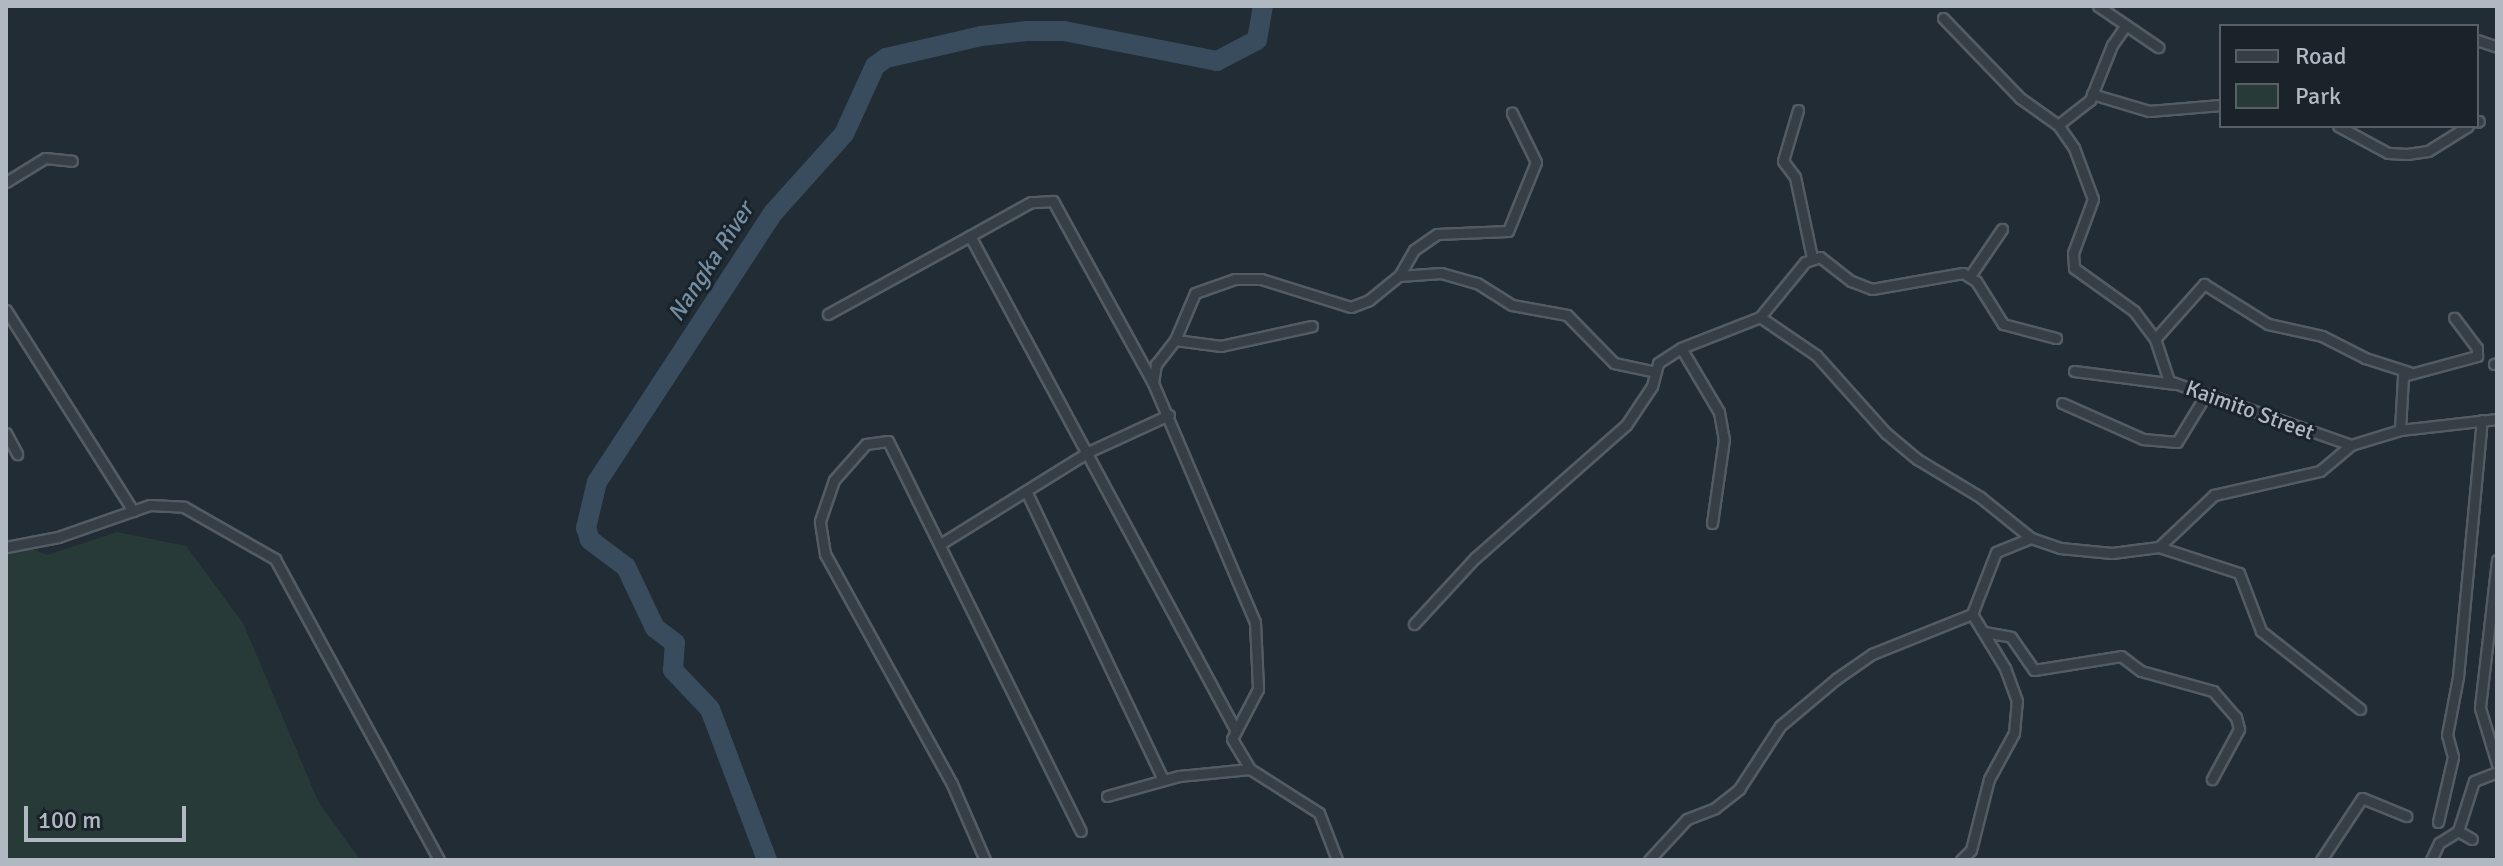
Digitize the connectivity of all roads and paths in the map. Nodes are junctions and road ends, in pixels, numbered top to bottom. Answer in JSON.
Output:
{"nodes":[{"id":1,"x":2098,"y":6,"type":"edge"},
{"id":2,"x":1943,"y":18,"type":"dead end"},
{"id":3,"x":2126,"y":25,"type":"junction"},
{"id":4,"x":2158,"y":47,"type":"dead end"},
{"id":5,"x":2092,"y":94,"type":"junction"},
{"id":6,"x":2219,"y":105,"type":"edge"},
{"id":7,"x":1798,"y":110,"type":"dead end"},
{"id":8,"x":1512,"y":113,"type":"dead end"},
{"id":9,"x":2058,"y":125,"type":"junction"},
{"id":10,"x":2342,"y":128,"type":"edge"},
{"id":11,"x":2465,"y":128,"type":"edge"},
{"id":12,"x":72,"y":161,"type":"dead end"},
{"id":13,"x":6,"y":182,"type":"edge"},
{"id":14,"x":2002,"y":229,"type":"dead end"},
{"id":15,"x":970,"y":236,"type":"junction"},
{"id":16,"x":1812,"y":258,"type":"junction"},
{"id":17,"x":1399,"y":276,"type":"junction"},
{"id":18,"x":1970,"y":276,"type":"junction"},
{"id":19,"x":6,"y":310,"type":"edge"},
{"id":20,"x":828,"y":314,"type":"dead end"},
{"id":21,"x":1760,"y":317,"type":"junction"},
{"id":22,"x":2454,"y":318,"type":"dead end"},
{"id":23,"x":15,"y":323,"type":"junction"},
{"id":24,"x":1312,"y":326,"type":"dead end"},
{"id":25,"x":6,"y":330,"type":"edge"},
{"id":26,"x":2056,"y":338,"type":"dead end"},
{"id":27,"x":2155,"y":339,"type":"junction"},
{"id":28,"x":1175,"y":340,"type":"junction"},
{"id":29,"x":1681,"y":348,"type":"junction"},
{"id":30,"x":1653,"y":371,"type":"junction"},
{"id":31,"x":2074,"y":371,"type":"dead end"},
{"id":32,"x":2409,"y":372,"type":"junction"},
{"id":33,"x":1153,"y":383,"type":"junction"},
{"id":34,"x":2175,"y":384,"type":"junction"},
{"id":35,"x":2205,"y":396,"type":"junction"},
{"id":36,"x":2062,"y":403,"type":"dead end"},
{"id":37,"x":1169,"y":415,"type":"junction"},
{"id":38,"x":2497,"y":419,"type":"edge"},
{"id":39,"x":2482,"y":420,"type":"junction"},
{"id":40,"x":2400,"y":430,"type":"junction"},
{"id":41,"x":6,"y":433,"type":"edge"},
{"id":42,"x":2351,"y":445,"type":"junction"},
{"id":43,"x":1088,"y":452,"type":"junction"},
{"id":44,"x":17,"y":454,"type":"dead end"},
{"id":45,"x":1026,"y":491,"type":"junction"},
{"id":46,"x":133,"y":511,"type":"junction"},
{"id":47,"x":1712,"y":523,"type":"dead end"},
{"id":48,"x":2031,"y":538,"type":"junction"},
{"id":49,"x":942,"y":543,"type":"junction"},
{"id":50,"x":6,"y":547,"type":"edge"},
{"id":51,"x":2159,"y":547,"type":"junction"},
{"id":52,"x":2497,"y":560,"type":"edge"},
{"id":53,"x":1972,"y":614,"type":"junction"},
{"id":54,"x":1414,"y":624,"type":"dead end"},
{"id":55,"x":1984,"y":632,"type":"junction"},
{"id":56,"x":2497,"y":658,"type":"edge"},
{"id":57,"x":2485,"y":661,"type":"junction"},
{"id":58,"x":2360,"y":709,"type":"dead end"},
{"id":59,"x":1235,"y":729,"type":"junction"},
{"id":60,"x":2497,"y":764,"type":"edge"},
{"id":61,"x":1250,"y":769,"type":"junction"},
{"id":62,"x":2497,"y":772,"type":"edge"},
{"id":63,"x":1163,"y":779,"type":"junction"},
{"id":64,"x":2212,"y":779,"type":"dead end"},
{"id":65,"x":1107,"y":796,"type":"dead end"},
{"id":66,"x":2406,"y":816,"type":"dead end"},
{"id":67,"x":2438,"y":822,"type":"dead end"},
{"id":68,"x":1081,"y":831,"type":"dead end"},
{"id":69,"x":2458,"y":831,"type":"junction"},
{"id":70,"x":2472,"y":839,"type":"dead end"},
{"id":71,"x":439,"y":860,"type":"edge"},
{"id":72,"x":985,"y":860,"type":"edge"},
{"id":73,"x":1337,"y":860,"type":"edge"},
{"id":74,"x":1649,"y":860,"type":"edge"},
{"id":75,"x":1961,"y":860,"type":"edge"},
{"id":76,"x":2321,"y":860,"type":"edge"},
{"id":77,"x":2431,"y":860,"type":"edge"}],
"edges":[{"from":1,"to":3,"type":"street"},
{"from":2,"to":9,"type":"street"},
{"from":3,"to":4,"type":"street"},
{"from":3,"to":5,"type":"street"},
{"from":5,"to":6,"type":"street"},
{"from":5,"to":9,"type":"street"},
{"from":7,"to":16,"type":"street"},
{"from":8,"to":17,"type":"street"},
{"from":9,"to":27,"type":"street","name":"Kaimito Street"},
{"from":10,"to":11,"type":"street"},
{"from":12,"to":13,"type":"street"},
{"from":14,"to":18,"type":"street"},
{"from":15,"to":20,"type":"street"},
{"from":15,"to":33,"type":"street"},
{"from":15,"to":43,"type":"street"},
{"from":16,"to":18,"type":"street"},
{"from":16,"to":21,"type":"street"},
{"from":17,"to":28,"type":"street"},
{"from":17,"to":30,"type":"street"},
{"from":18,"to":26,"type":"street"},
{"from":19,"to":23,"type":"street"},
{"from":21,"to":29,"type":"street"},
{"from":21,"to":48,"type":"street"},
{"from":22,"to":32,"type":"street"},
{"from":23,"to":25,"type":"street"},
{"from":23,"to":46,"type":"street"},
{"from":24,"to":28,"type":"street"},
{"from":27,"to":32,"type":"street"},
{"from":27,"to":34,"type":"street","name":"Kaimito Street"},
{"from":28,"to":33,"type":"street"},
{"from":29,"to":30,"type":"street"},
{"from":29,"to":47,"type":"street"},
{"from":30,"to":54,"type":"street"},
{"from":31,"to":34,"type":"street"},
{"from":32,"to":40,"type":"street"},
{"from":33,"to":37,"type":"street"},
{"from":34,"to":35,"type":"street","name":"Kaimito Street"},
{"from":35,"to":36,"type":"street"},
{"from":35,"to":42,"type":"street","name":"Kaimito Street"},
{"from":37,"to":43,"type":"street"},
{"from":37,"to":59,"type":"street"},
{"from":38,"to":39,"type":"street"},
{"from":39,"to":40,"type":"street"},
{"from":39,"to":67,"type":"street"},
{"from":40,"to":42,"type":"street"},
{"from":41,"to":44,"type":"street"},
{"from":42,"to":51,"type":"street"},
{"from":43,"to":45,"type":"street"},
{"from":43,"to":59,"type":"street"},
{"from":45,"to":49,"type":"street"},
{"from":45,"to":63,"type":"street"},
{"from":46,"to":50,"type":"street"},
{"from":46,"to":71,"type":"street"},
{"from":48,"to":51,"type":"street"},
{"from":48,"to":53,"type":"street"},
{"from":49,"to":68,"type":"street"},
{"from":49,"to":72,"type":"street"},
{"from":51,"to":58,"type":"street"},
{"from":52,"to":57,"type":"street"},
{"from":53,"to":55,"type":"street"},
{"from":53,"to":74,"type":"street"},
{"from":55,"to":64,"type":"street"},
{"from":55,"to":75,"type":"street"},
{"from":56,"to":57,"type":"street"},
{"from":57,"to":60,"type":"street"},
{"from":59,"to":61,"type":"street"},
{"from":61,"to":63,"type":"street"},
{"from":61,"to":73,"type":"street"},
{"from":62,"to":69,"type":"street"},
{"from":63,"to":65,"type":"street"},
{"from":66,"to":76,"type":"street"},
{"from":69,"to":70,"type":"street"},
{"from":69,"to":77,"type":"street"}]}
